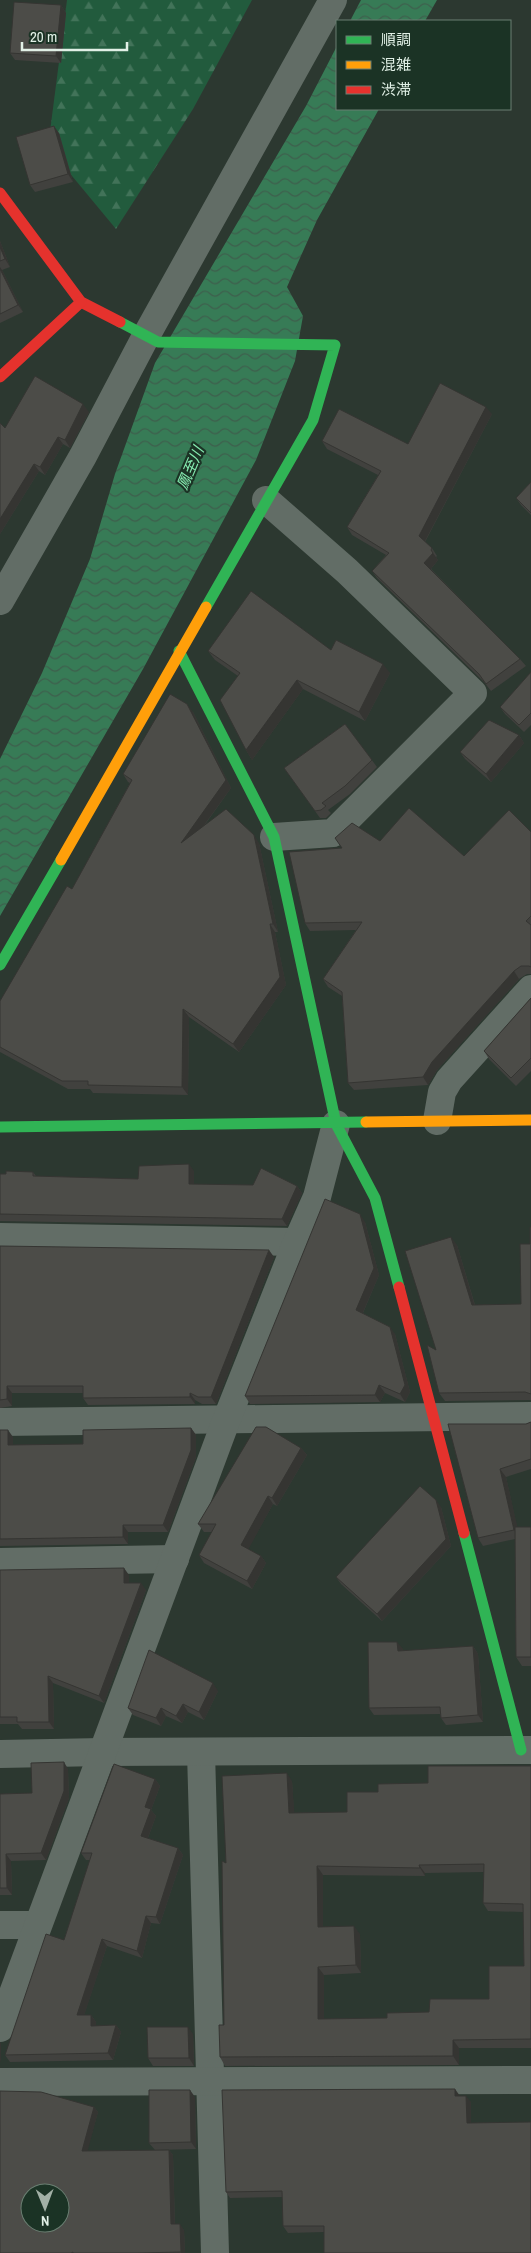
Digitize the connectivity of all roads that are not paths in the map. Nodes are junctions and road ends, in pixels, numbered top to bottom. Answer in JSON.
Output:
{"nodes":[{"id":1,"x":333,"y":0,"type":"edge"},
{"id":2,"x":0,"y":193,"type":"edge"},
{"id":3,"x":80,"y":302,"type":"junction"},
{"id":4,"x":152,"y":339,"type":"junction"},
{"id":5,"x":0,"y":377,"type":"edge"},
{"id":6,"x":266,"y":500,"type":"junction"},
{"id":7,"x":0,"y":601,"type":"edge"},
{"id":8,"x":179,"y":651,"type":"junction"},
{"id":9,"x":274,"y":837,"type":"junction"},
{"id":10,"x":0,"y":965,"type":"edge"},
{"id":11,"x":531,"y":990,"type":"edge"},
{"id":12,"x":531,"y":1120,"type":"edge"},
{"id":13,"x":437,"y":1121,"type":"junction"},
{"id":14,"x":336,"y":1124,"type":"junction"},
{"id":15,"x":0,"y":1127,"type":"edge"},
{"id":16,"x":0,"y":1236,"type":"edge"},
{"id":17,"x":297,"y":1242,"type":"junction"},
{"id":18,"x":433,"y":1416,"type":"junction"},
{"id":19,"x":531,"y":1416,"type":"edge"},
{"id":20,"x":226,"y":1421,"type":"junction"},
{"id":21,"x":0,"y":1422,"type":"edge"},
{"id":22,"x":176,"y":1559,"type":"junction"},
{"id":23,"x":0,"y":1562,"type":"edge"},
{"id":24,"x":526,"y":1750,"type":"edge"},
{"id":25,"x":102,"y":1752,"type":"junction"},
{"id":26,"x":201,"y":1752,"type":"junction"},
{"id":27,"x":0,"y":1754,"type":"edge"},
{"id":28,"x":0,"y":1925,"type":"edge"},
{"id":29,"x":37,"y":1925,"type":"junction"},
{"id":30,"x":0,"y":2028,"type":"edge"},
{"id":31,"x":531,"y":2080,"type":"edge"},
{"id":32,"x":210,"y":2081,"type":"junction"},
{"id":33,"x":0,"y":2082,"type":"edge"},
{"id":34,"x":215,"y":2253,"type":"edge"}],
"edges":[{"from":1,"to":4,"type":"street"},
{"from":2,"to":3,"type":"street"},
{"from":3,"to":4,"type":"street"},
{"from":3,"to":5,"type":"street"},
{"from":4,"to":6,"type":"street"},
{"from":4,"to":7,"type":"street"},
{"from":6,"to":8,"type":"street"},
{"from":6,"to":9,"type":"street"},
{"from":8,"to":9,"type":"street"},
{"from":8,"to":10,"type":"street"},
{"from":9,"to":14,"type":"street"},
{"from":11,"to":13,"type":"street"},
{"from":12,"to":13,"type":"street"},
{"from":13,"to":14,"type":"street"},
{"from":14,"to":15,"type":"street"},
{"from":14,"to":17,"type":"street"},
{"from":14,"to":18,"type":"street"},
{"from":16,"to":17,"type":"street"},
{"from":17,"to":20,"type":"street"},
{"from":18,"to":19,"type":"street"},
{"from":18,"to":20,"type":"street"},
{"from":18,"to":24,"type":"street"},
{"from":20,"to":21,"type":"street"},
{"from":20,"to":22,"type":"street"},
{"from":22,"to":23,"type":"street"},
{"from":22,"to":25,"type":"street"},
{"from":24,"to":26,"type":"street"},
{"from":25,"to":26,"type":"street"},
{"from":25,"to":27,"type":"street"},
{"from":25,"to":29,"type":"street"},
{"from":26,"to":32,"type":"street"},
{"from":28,"to":29,"type":"street"},
{"from":29,"to":30,"type":"street"},
{"from":31,"to":32,"type":"street"},
{"from":32,"to":33,"type":"street"},
{"from":32,"to":34,"type":"street"}]}
